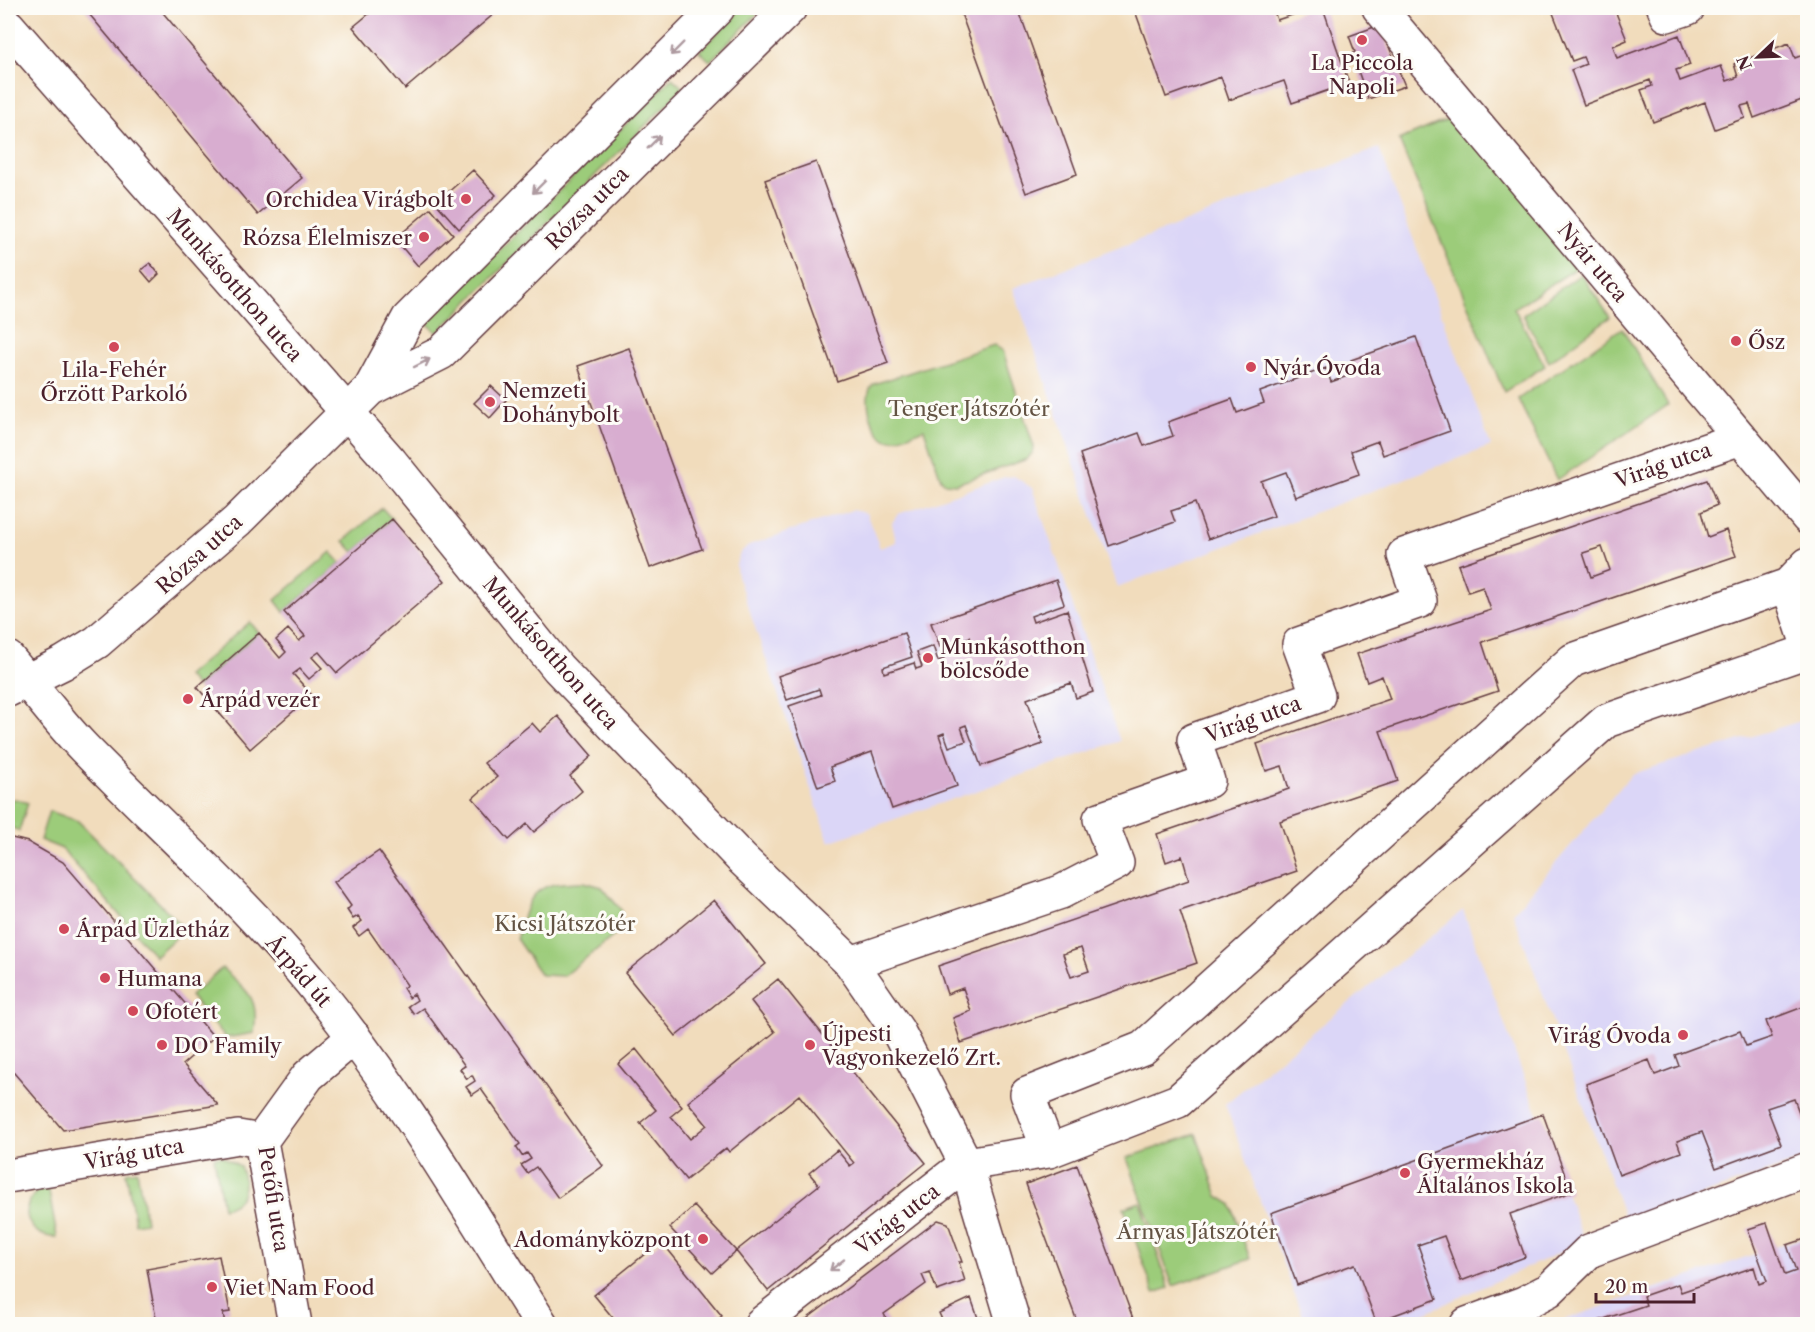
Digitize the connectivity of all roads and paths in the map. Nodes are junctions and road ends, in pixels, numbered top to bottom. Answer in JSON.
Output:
{"nodes":[{"id":1,"x":718,"y":8,"type":"edge"},
{"id":2,"x":790,"y":8,"type":"edge"},
{"id":3,"x":1379,"y":8,"type":"edge"},
{"id":4,"x":1664,"y":8,"type":"edge"},
{"id":5,"x":1688,"y":8,"type":"edge"},
{"id":6,"x":8,"y":26,"type":"edge"},
{"id":7,"x":370,"y":389,"type":"junction"},
{"id":8,"x":346,"y":413,"type":"junction"},
{"id":9,"x":1741,"y":438,"type":"junction"},
{"id":10,"x":1808,"y":518,"type":"edge"},
{"id":11,"x":1798,"y":574,"type":"edge"},
{"id":12,"x":1808,"y":645,"type":"edge"},
{"id":13,"x":1808,"y":651,"type":"edge"},
{"id":14,"x":14,"y":676,"type":"edge"},
{"id":15,"x":851,"y":963,"type":"junction"},
{"id":16,"x":354,"y":1037,"type":"junction"},
{"id":17,"x":261,"y":1141,"type":"junction"},
{"id":18,"x":1049,"y":1151,"type":"junction"},
{"id":19,"x":966,"y":1164,"type":"junction"},
{"id":20,"x":1808,"y":1169,"type":"edge"},
{"id":21,"x":8,"y":1176,"type":"edge"},
{"id":22,"x":295,"y":1324,"type":"edge"},
{"id":23,"x":541,"y":1324,"type":"edge"},
{"id":24,"x":761,"y":1324,"type":"edge"},
{"id":25,"x":1014,"y":1324,"type":"edge"},
{"id":26,"x":1467,"y":1324,"type":"edge"}],
"edges":[{"from":1,"to":7,"type":"street","name":"Rózsa utca","one_way":true},
{"from":7,"to":2,"type":"street","name":"Rózsa utca","one_way":true},
{"from":3,"to":9,"type":"street","name":"Nyár utca"},
{"from":4,"to":5,"type":"street"},
{"from":6,"to":8,"type":"street","name":"Munkásotthon utca"},
{"from":7,"to":8,"type":"street","name":"Rózsa utca"},
{"from":8,"to":14,"type":"street","name":"Rózsa utca"},
{"from":8,"to":15,"type":"street","name":"Munkásotthon utca"},
{"from":9,"to":10,"type":"street","name":"Nyár utca"},
{"from":9,"to":15,"type":"street","name":"Virág utca"},
{"from":11,"to":12,"type":"street"},
{"from":11,"to":18,"type":"street"},
{"from":13,"to":18,"type":"street","name":"Virág utca"},
{"from":14,"to":16,"type":"street","name":"Árpád út"},
{"from":15,"to":19,"type":"street","name":"Munkásotthon utca"},
{"from":16,"to":17,"type":"street","name":"Petőfi utca"},
{"from":16,"to":23,"type":"street","name":"Árpád út"},
{"from":17,"to":21,"type":"street","name":"Virág utca"},
{"from":17,"to":22,"type":"street","name":"Petőfi utca"},
{"from":18,"to":19,"type":"street","name":"Virág utca"},
{"from":19,"to":24,"type":"street","name":"Virág utca","one_way":true},
{"from":19,"to":25,"type":"street","name":"Munkásotthon utca"},
{"from":20,"to":26,"type":"street"}]}
